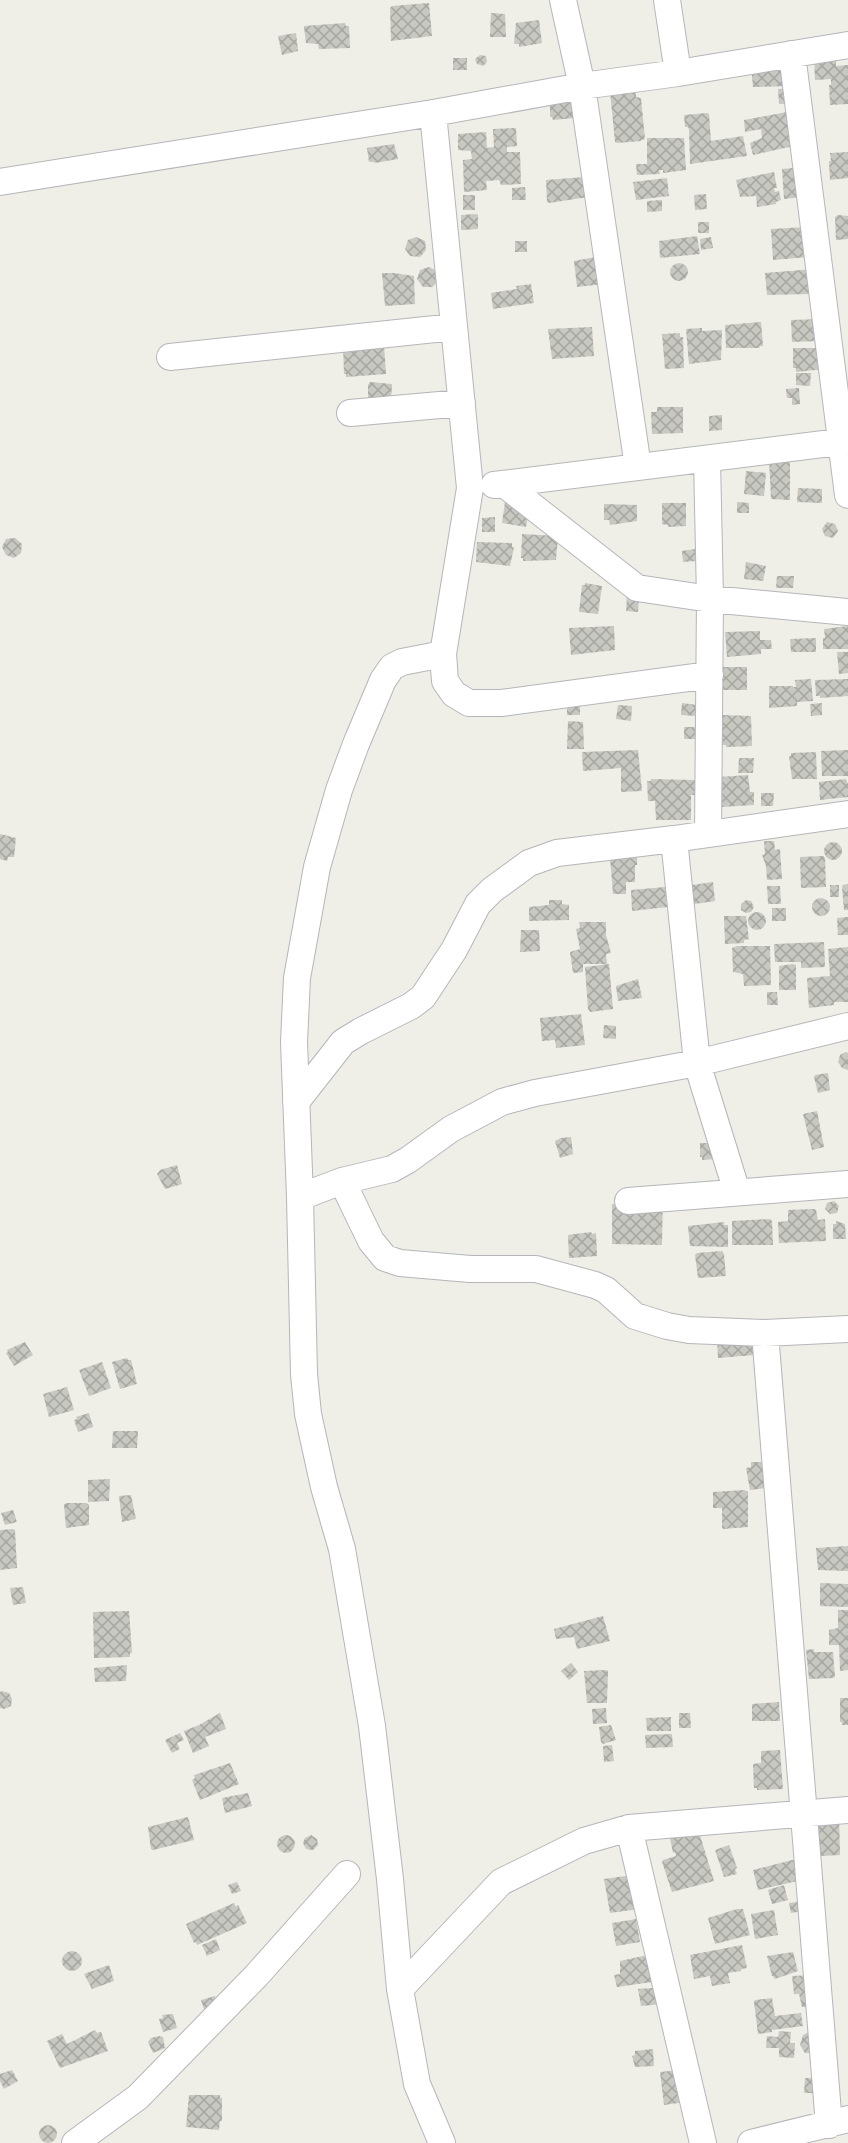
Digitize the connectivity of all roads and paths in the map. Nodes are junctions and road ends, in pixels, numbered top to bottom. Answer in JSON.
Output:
{"nodes":[{"id":1,"x":563,"y":0,"type":"edge"},
{"id":2,"x":667,"y":0,"type":"edge"},
{"id":3,"x":848,"y":45,"type":"edge"},
{"id":4,"x":792,"y":54,"type":"junction"},
{"id":5,"x":678,"y":73,"type":"junction"},
{"id":6,"x":582,"y":86,"type":"junction"},
{"id":7,"x":433,"y":113,"type":"junction"},
{"id":8,"x":0,"y":182,"type":"edge"},
{"id":9,"x":454,"y":327,"type":"junction"},
{"id":10,"x":170,"y":357,"type":"dead end"},
{"id":11,"x":462,"y":403,"type":"junction"},
{"id":12,"x":350,"y":413,"type":"dead end"},
{"id":13,"x":845,"y":441,"type":"edge"},
{"id":14,"x":707,"y":459,"type":"junction"},
{"id":15,"x":638,"y":467,"type":"junction"},
{"id":16,"x":504,"y":484,"type":"junction"},
{"id":17,"x":470,"y":488,"type":"junction"},
{"id":18,"x":848,"y":495,"type":"edge"},
{"id":19,"x":710,"y":599,"type":"junction"},
{"id":20,"x":848,"y":612,"type":"edge"},
{"id":21,"x":443,"y":654,"type":"junction"},
{"id":22,"x":710,"y":675,"type":"junction"},
{"id":23,"x":848,"y":814,"type":"edge"},
{"id":24,"x":708,"y":834,"type":"junction"},
{"id":25,"x":674,"y":839,"type":"junction"},
{"id":26,"x":848,"y":1026,"type":"edge"},
{"id":27,"x":697,"y":1063,"type":"junction"},
{"id":28,"x":296,"y":1102,"type":"junction"},
{"id":29,"x":342,"y":1181,"type":"junction"},
{"id":30,"x":848,"y":1184,"type":"edge"},
{"id":31,"x":737,"y":1192,"type":"junction"},
{"id":32,"x":300,"y":1197,"type":"junction"},
{"id":33,"x":628,"y":1201,"type":"dead end"},
{"id":34,"x":848,"y":1329,"type":"edge"},
{"id":35,"x":765,"y":1333,"type":"junction"},
{"id":36,"x":848,"y":1810,"type":"edge"},
{"id":37,"x":804,"y":1814,"type":"junction"},
{"id":38,"x":629,"y":1828,"type":"junction"},
{"id":39,"x":347,"y":1874,"type":"dead end"},
{"id":40,"x":400,"y":1989,"type":"junction"},
{"id":41,"x":839,"y":2122,"type":"edge"},
{"id":42,"x":75,"y":2143,"type":"edge"},
{"id":43,"x":442,"y":2143,"type":"edge"},
{"id":44,"x":703,"y":2143,"type":"edge"},
{"id":45,"x":751,"y":2143,"type":"edge"}],
"edges":[{"from":1,"to":6,"type":"street"},
{"from":2,"to":5,"type":"street"},
{"from":3,"to":4,"type":"street"},
{"from":4,"to":5,"type":"street"},
{"from":4,"to":13,"type":"street"},
{"from":5,"to":6,"type":"street"},
{"from":6,"to":7,"type":"street"},
{"from":6,"to":15,"type":"street"},
{"from":7,"to":8,"type":"street"},
{"from":7,"to":9,"type":"street"},
{"from":9,"to":10,"type":"street"},
{"from":9,"to":11,"type":"street"},
{"from":11,"to":12,"type":"street"},
{"from":11,"to":17,"type":"street"},
{"from":13,"to":14,"type":"street"},
{"from":13,"to":18,"type":"street"},
{"from":14,"to":15,"type":"street"},
{"from":14,"to":19,"type":"street"},
{"from":15,"to":16,"type":"street"},
{"from":16,"to":17,"type":"street"},
{"from":16,"to":19,"type":"street"},
{"from":17,"to":21,"type":"street"},
{"from":19,"to":20,"type":"street"},
{"from":19,"to":22,"type":"street"},
{"from":21,"to":22,"type":"street"},
{"from":21,"to":28,"type":"street"},
{"from":22,"to":24,"type":"street"},
{"from":23,"to":24,"type":"street"},
{"from":24,"to":25,"type":"street"},
{"from":25,"to":27,"type":"street"},
{"from":25,"to":28,"type":"street"},
{"from":26,"to":27,"type":"street"},
{"from":27,"to":29,"type":"street"},
{"from":27,"to":31,"type":"street"},
{"from":28,"to":32,"type":"street"},
{"from":29,"to":32,"type":"street"},
{"from":29,"to":35,"type":"street"},
{"from":30,"to":31,"type":"street"},
{"from":31,"to":33,"type":"street"},
{"from":32,"to":40,"type":"street"},
{"from":34,"to":35,"type":"street"},
{"from":35,"to":37,"type":"street"},
{"from":36,"to":37,"type":"street"},
{"from":37,"to":38,"type":"street"},
{"from":37,"to":41,"type":"street"},
{"from":38,"to":40,"type":"street"},
{"from":38,"to":44,"type":"street"},
{"from":39,"to":42,"type":"street"},
{"from":40,"to":43,"type":"street"},
{"from":41,"to":45,"type":"street"}]}
